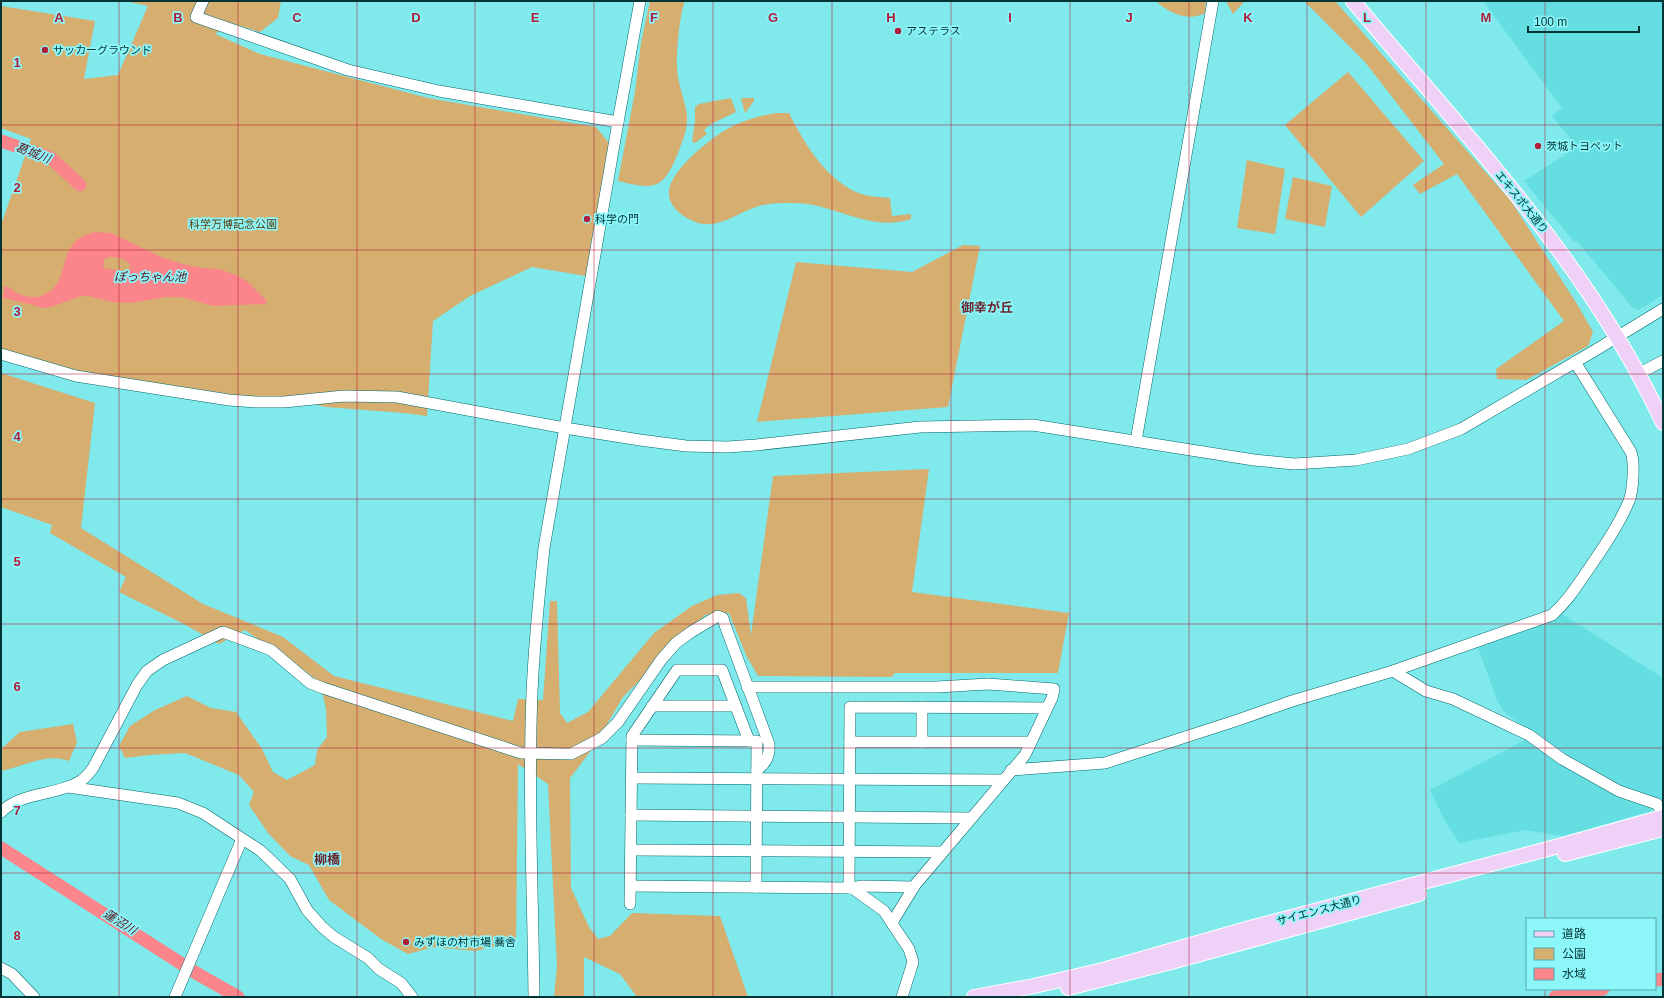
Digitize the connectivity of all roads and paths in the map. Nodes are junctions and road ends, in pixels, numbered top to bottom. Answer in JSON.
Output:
{"nodes":[{"id":1,"x":203,"y":1,"type":"edge"},
{"id":2,"x":640,"y":1,"type":"edge"},
{"id":3,"x":1213,"y":1,"type":"edge"},
{"id":4,"x":1354,"y":1,"type":"edge"},
{"id":5,"x":618,"y":122,"type":"junction"},
{"id":6,"x":1663,"y":309,"type":"edge"},
{"id":7,"x":1617,"y":338,"type":"junction"},
{"id":8,"x":1,"y":354,"type":"edge"},
{"id":9,"x":1663,"y":361,"type":"edge"},
{"id":10,"x":1575,"y":362,"type":"junction"},
{"id":11,"x":1638,"y":374,"type":"junction"},
{"id":12,"x":1663,"y":423,"type":"edge"},
{"id":13,"x":565,"y":428,"type":"junction"},
{"id":14,"x":1136,"y":441,"type":"junction"},
{"id":15,"x":1393,"y":671,"type":"junction"},
{"id":16,"x":747,"y":687,"type":"junction"},
{"id":17,"x":652,"y":706,"type":"junction"},
{"id":18,"x":735,"y":706,"type":"junction"},
{"id":19,"x":922,"y":708,"type":"junction"},
{"id":20,"x":1047,"y":708,"type":"junction"},
{"id":21,"x":632,"y":740,"type":"junction"},
{"id":22,"x":749,"y":741,"type":"junction"},
{"id":23,"x":850,"y":742,"type":"junction"},
{"id":24,"x":922,"y":742,"type":"junction"},
{"id":25,"x":1031,"y":742,"type":"junction"},
{"id":26,"x":531,"y":754,"type":"junction"},
{"id":27,"x":1011,"y":770,"type":"junction"},
{"id":28,"x":757,"y":774,"type":"junction"},
{"id":29,"x":631,"y":778,"type":"junction"},
{"id":30,"x":850,"y":779,"type":"junction"},
{"id":31,"x":1003,"y":780,"type":"junction"},
{"id":32,"x":68,"y":787,"type":"junction"},
{"id":33,"x":2,"y":807,"type":"edge"},
{"id":34,"x":1663,"y":813,"type":"edge"},
{"id":35,"x":631,"y":815,"type":"junction"},
{"id":36,"x":756,"y":816,"type":"junction"},
{"id":37,"x":849,"y":817,"type":"junction"},
{"id":38,"x":1663,"y":817,"type":"edge"},
{"id":39,"x":970,"y":818,"type":"junction"},
{"id":40,"x":1663,"y":829,"type":"edge"},
{"id":41,"x":242,"y":839,"type":"junction"},
{"id":42,"x":631,"y":850,"type":"junction"},
{"id":43,"x":756,"y":851,"type":"junction"},
{"id":44,"x":849,"y":852,"type":"junction"},
{"id":45,"x":942,"y":852,"type":"junction"},
{"id":46,"x":630,"y":886,"type":"junction"},
{"id":47,"x":756,"y":887,"type":"junction"},
{"id":48,"x":914,"y":887,"type":"junction"},
{"id":49,"x":850,"y":888,"type":"junction"},
{"id":50,"x":630,"y":904,"type":"dead end"},
{"id":51,"x":893,"y":925,"type":"junction"},
{"id":52,"x":1,"y":968,"type":"edge"},
{"id":53,"x":34,"y":997,"type":"edge"},
{"id":54,"x":175,"y":997,"type":"edge"},
{"id":55,"x":412,"y":997,"type":"edge"},
{"id":56,"x":534,"y":997,"type":"edge"},
{"id":57,"x":902,"y":997,"type":"edge"},
{"id":58,"x":974,"y":997,"type":"edge"},
{"id":59,"x":1030,"y":997,"type":"edge"}],
"edges":[{"from":1,"to":5,"type":"street"},
{"from":2,"to":5,"type":"street"},
{"from":3,"to":14,"type":"street"},
{"from":4,"to":7,"type":"main road","name":"エキスポ大通り"},
{"from":5,"to":13,"type":"street"},
{"from":6,"to":7,"type":"street"},
{"from":7,"to":10,"type":"street"},
{"from":7,"to":11,"type":"main road","name":"エキスポ大通り"},
{"from":8,"to":13,"type":"street"},
{"from":9,"to":11,"type":"street"},
{"from":10,"to":14,"type":"street"},
{"from":10,"to":15,"type":"street"},
{"from":11,"to":12,"type":"main road","name":"エキスポ大通り"},
{"from":13,"to":14,"type":"street"},
{"from":13,"to":26,"type":"street"},
{"from":15,"to":27,"type":"street"},
{"from":15,"to":34,"type":"street"},
{"from":16,"to":20,"type":"street"},
{"from":16,"to":26,"type":"street"},
{"from":16,"to":28,"type":"street"},
{"from":17,"to":18,"type":"street"},
{"from":17,"to":18,"type":"street"},
{"from":17,"to":21,"type":"street"},
{"from":18,"to":22,"type":"street"},
{"from":19,"to":20,"type":"street"},
{"from":19,"to":23,"type":"street"},
{"from":19,"to":24,"type":"street"},
{"from":20,"to":25,"type":"street"},
{"from":21,"to":22,"type":"street"},
{"from":21,"to":29,"type":"street"},
{"from":22,"to":28,"type":"street"},
{"from":23,"to":24,"type":"street"},
{"from":23,"to":30,"type":"street"},
{"from":24,"to":25,"type":"street"},
{"from":25,"to":27,"type":"street"},
{"from":26,"to":32,"type":"street"},
{"from":26,"to":56,"type":"street"},
{"from":27,"to":31,"type":"street"},
{"from":28,"to":29,"type":"street"},
{"from":28,"to":30,"type":"street"},
{"from":28,"to":36,"type":"street"},
{"from":29,"to":35,"type":"street"},
{"from":30,"to":31,"type":"street"},
{"from":30,"to":37,"type":"street"},
{"from":31,"to":39,"type":"street"},
{"from":32,"to":33,"type":"street"},
{"from":32,"to":41,"type":"street"},
{"from":35,"to":36,"type":"street"},
{"from":35,"to":42,"type":"street"},
{"from":36,"to":37,"type":"street"},
{"from":36,"to":43,"type":"street"},
{"from":37,"to":39,"type":"street"},
{"from":37,"to":44,"type":"street"},
{"from":38,"to":58,"type":"main road","name":"サイエンス大通り"},
{"from":39,"to":45,"type":"street"},
{"from":40,"to":59,"type":"main road","name":"サイエンス大通り"},
{"from":41,"to":54,"type":"street"},
{"from":41,"to":55,"type":"street"},
{"from":42,"to":43,"type":"street"},
{"from":42,"to":46,"type":"street"},
{"from":43,"to":44,"type":"street"},
{"from":43,"to":47,"type":"street"},
{"from":44,"to":45,"type":"street"},
{"from":44,"to":49,"type":"street"},
{"from":45,"to":48,"type":"street"},
{"from":46,"to":47,"type":"street"},
{"from":46,"to":50,"type":"street"},
{"from":47,"to":49,"type":"street"},
{"from":48,"to":49,"type":"street"},
{"from":48,"to":51,"type":"street"},
{"from":49,"to":51,"type":"street"},
{"from":51,"to":57,"type":"street"},
{"from":52,"to":53,"type":"street"}]}
